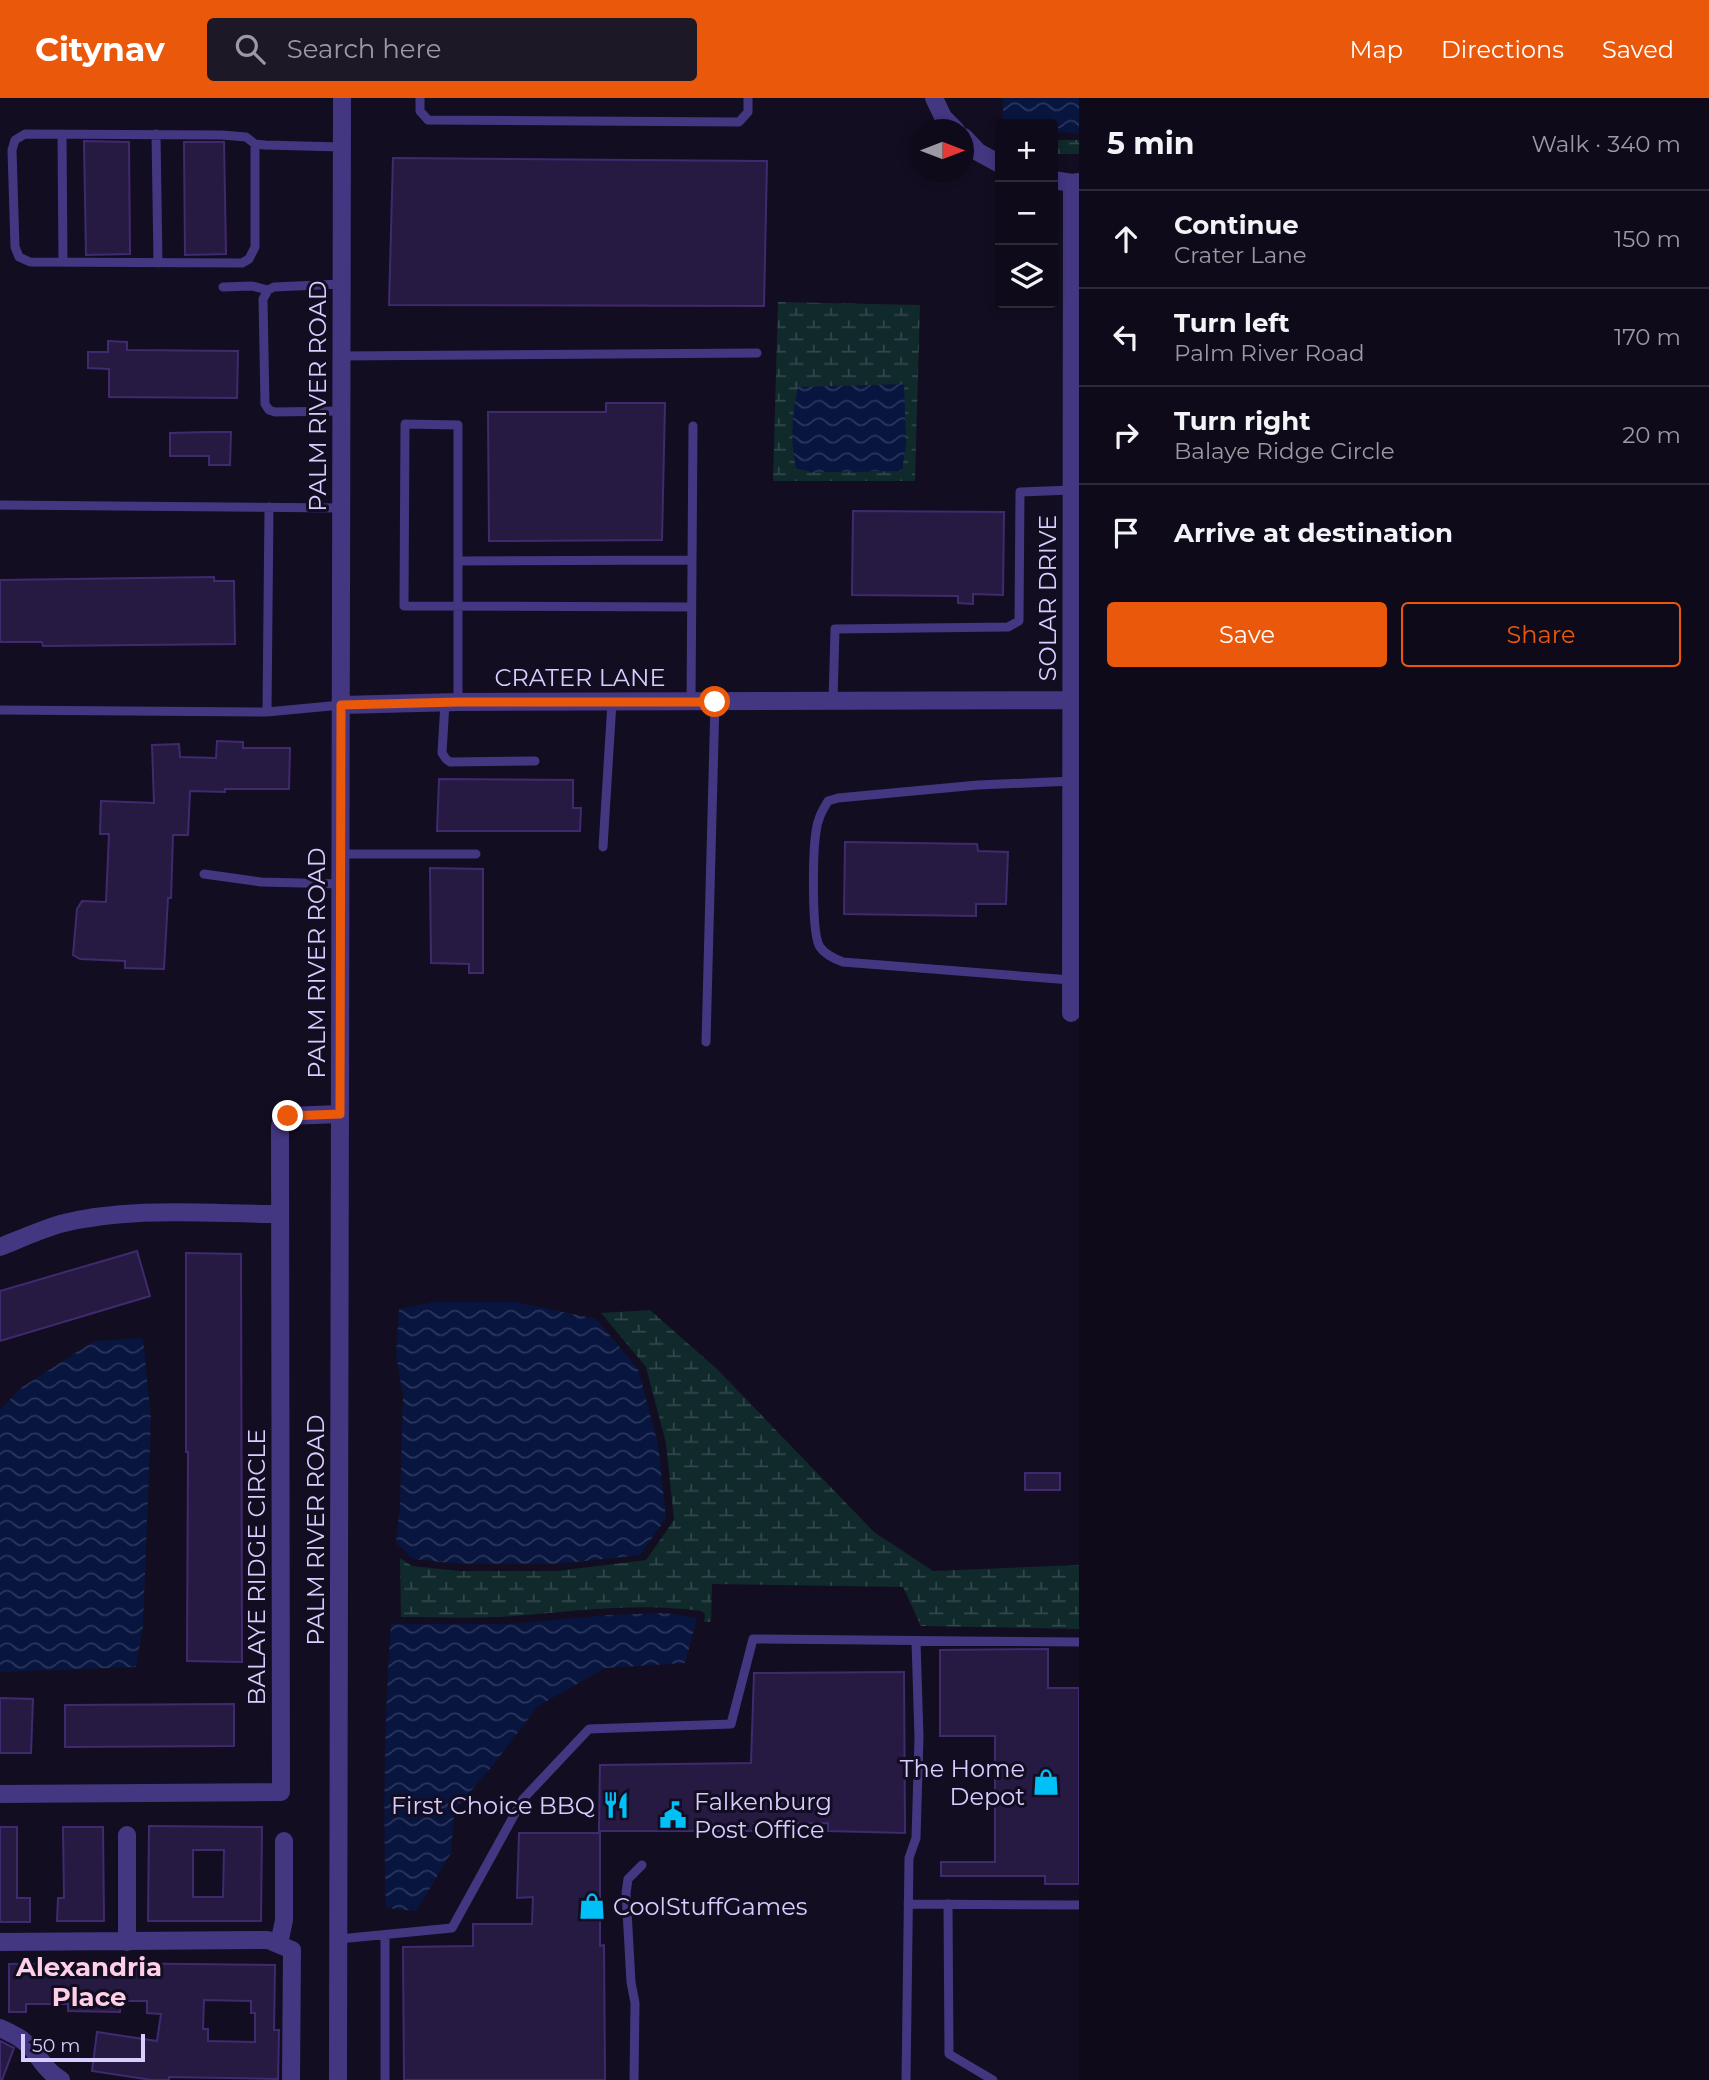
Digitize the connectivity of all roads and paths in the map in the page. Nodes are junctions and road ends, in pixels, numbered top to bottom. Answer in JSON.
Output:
{"nodes":[{"id":1,"x":342,"y":98,"type":"edge"},
{"id":2,"x":420,"y":98,"type":"edge"},
{"id":3,"x":748,"y":98,"type":"edge"},
{"id":4,"x":934,"y":98,"type":"edge"},
{"id":5,"x":945,"y":119,"type":"edge"},
{"id":6,"x":62,"y":134,"type":"junction"},
{"id":7,"x":156,"y":134,"type":"junction"},
{"id":8,"x":256,"y":144,"type":"junction"},
{"id":9,"x":342,"y":147,"type":"junction"},
{"id":10,"x":974,"y":148,"type":"edge"},
{"id":11,"x":995,"y":160,"type":"edge"},
{"id":12,"x":1058,"y":180,"type":"edge"},
{"id":13,"x":1076,"y":182,"type":"edge"},
{"id":14,"x":63,"y":262,"type":"junction"},
{"id":15,"x":158,"y":263,"type":"junction"},
{"id":16,"x":341,"y":284,"type":"junction"},
{"id":17,"x":223,"y":287,"type":"dead end"},
{"id":18,"x":268,"y":290,"type":"junction"},
{"id":19,"x":1075,"y":316,"type":"edge"},
{"id":20,"x":757,"y":353,"type":"dead end"},
{"id":21,"x":341,"y":356,"type":"junction"},
{"id":22,"x":341,"y":411,"type":"junction"},
{"id":23,"x":693,"y":426,"type":"dead end"},
{"id":24,"x":1072,"y":490,"type":"junction"},
{"id":25,"x":0,"y":505,"type":"edge"},
{"id":26,"x":269,"y":507,"type":"junction"},
{"id":27,"x":341,"y":508,"type":"junction"},
{"id":28,"x":1075,"y":544,"type":"edge"},
{"id":29,"x":458,"y":561,"type":"junction"},
{"id":30,"x":692,"y":561,"type":"junction"},
{"id":31,"x":458,"y":607,"type":"junction"},
{"id":32,"x":691,"y":607,"type":"junction"},
{"id":33,"x":1072,"y":700,"type":"junction"},
{"id":34,"x":833,"y":701,"type":"junction"},
{"id":35,"x":451,"y":702,"type":"junction"},
{"id":36,"x":612,"y":702,"type":"junction"},
{"id":37,"x":691,"y":702,"type":"junction"},
{"id":38,"x":715,"y":702,"type":"junction"},
{"id":39,"x":341,"y":705,"type":"junction"},
{"id":40,"x":0,"y":710,"type":"edge"},
{"id":41,"x":267,"y":712,"type":"junction"},
{"id":42,"x":535,"y":761,"type":"dead end"},
{"id":43,"x":1075,"y":781,"type":"edge"},
{"id":44,"x":603,"y":847,"type":"dead end"},
{"id":45,"x":341,"y":854,"type":"junction"},
{"id":46,"x":476,"y":854,"type":"dead end"},
{"id":47,"x":204,"y":874,"type":"dead end"},
{"id":48,"x":341,"y":884,"type":"junction"},
{"id":49,"x":1071,"y":980,"type":"junction"},
{"id":50,"x":1071,"y":1013,"type":"dead end"},
{"id":51,"x":706,"y":1042,"type":"dead end"},
{"id":52,"x":340,"y":1114,"type":"junction"},
{"id":53,"x":279,"y":1214,"type":"junction"},
{"id":54,"x":0,"y":1247,"type":"edge"},
{"id":55,"x":916,"y":1641,"type":"junction"},
{"id":56,"x":1079,"y":1642,"type":"edge"},
{"id":57,"x":0,"y":1794,"type":"edge"},
{"id":58,"x":127,"y":1835,"type":"dead end"},
{"id":59,"x":284,"y":1840,"type":"dead end"},
{"id":60,"x":642,"y":1865,"type":"dead end"},
{"id":61,"x":908,"y":1904,"type":"junction"},
{"id":62,"x":948,"y":1904,"type":"junction"},
{"id":63,"x":1079,"y":1905,"type":"edge"},
{"id":64,"x":385,"y":1935,"type":"junction"},
{"id":65,"x":339,"y":1939,"type":"junction"},
{"id":66,"x":0,"y":1942,"type":"edge"},
{"id":67,"x":127,"y":1942,"type":"junction"},
{"id":68,"x":279,"y":1944,"type":"junction"},
{"id":69,"x":0,"y":2028,"type":"edge"},
{"id":70,"x":61,"y":2080,"type":"edge"},
{"id":71,"x":291,"y":2080,"type":"edge"},
{"id":72,"x":338,"y":2080,"type":"edge"},
{"id":73,"x":385,"y":2080,"type":"edge"},
{"id":74,"x":634,"y":2080,"type":"edge"},
{"id":75,"x":906,"y":2080,"type":"edge"},
{"id":76,"x":993,"y":2080,"type":"edge"}],
"edges":[{"from":1,"to":9,"type":"street","name":"PALM RIVER ROAD"},
{"from":2,"to":3,"type":"lane"},
{"from":4,"to":5,"type":"street"},
{"from":6,"to":7,"type":"lane"},
{"from":6,"to":14,"type":"lane"},
{"from":6,"to":14,"type":"lane"},
{"from":7,"to":8,"type":"lane"},
{"from":7,"to":15,"type":"lane"},
{"from":8,"to":9,"type":"lane"},
{"from":8,"to":15,"type":"lane"},
{"from":9,"to":16,"type":"street","name":"PALM RIVER ROAD"},
{"from":10,"to":11,"type":"street"},
{"from":12,"to":13,"type":"street","name":"SOLAR DRIVE"},
{"from":13,"to":19,"type":"street","name":"SOLAR DRIVE"},
{"from":14,"to":15,"type":"lane"},
{"from":16,"to":18,"type":"lane"},
{"from":16,"to":21,"type":"street","name":"PALM RIVER ROAD"},
{"from":17,"to":18,"type":"lane"},
{"from":18,"to":22,"type":"lane"},
{"from":19,"to":24,"type":"street","name":"SOLAR DRIVE"},
{"from":20,"to":21,"type":"lane"},
{"from":21,"to":22,"type":"street","name":"PALM RIVER ROAD"},
{"from":22,"to":27,"type":"street","name":"PALM RIVER ROAD"},
{"from":23,"to":30,"type":"lane"},
{"from":24,"to":28,"type":"street","name":"SOLAR DRIVE"},
{"from":24,"to":34,"type":"lane"},
{"from":25,"to":26,"type":"lane"},
{"from":26,"to":27,"type":"lane"},
{"from":26,"to":41,"type":"lane"},
{"from":27,"to":39,"type":"street","name":"PALM RIVER ROAD"},
{"from":28,"to":33,"type":"street","name":"SOLAR DRIVE"},
{"from":29,"to":30,"type":"lane"},
{"from":29,"to":31,"type":"lane"},
{"from":29,"to":31,"type":"lane"},
{"from":30,"to":32,"type":"lane"},
{"from":31,"to":32,"type":"lane"},
{"from":31,"to":35,"type":"lane"},
{"from":32,"to":37,"type":"lane"},
{"from":33,"to":34,"type":"street","name":"CRATER LANE"},
{"from":33,"to":43,"type":"street","name":"SOLAR DRIVE"},
{"from":34,"to":38,"type":"street","name":"CRATER LANE"},
{"from":35,"to":36,"type":"street","name":"CRATER LANE"},
{"from":35,"to":39,"type":"street","name":"CRATER LANE"},
{"from":35,"to":42,"type":"lane"},
{"from":36,"to":37,"type":"street","name":"CRATER LANE"},
{"from":36,"to":44,"type":"lane"},
{"from":37,"to":38,"type":"street","name":"CRATER LANE"},
{"from":38,"to":51,"type":"lane"},
{"from":39,"to":41,"type":"lane"},
{"from":39,"to":45,"type":"street","name":"PALM RIVER ROAD"},
{"from":40,"to":41,"type":"lane"},
{"from":43,"to":49,"type":"street","name":"SOLAR DRIVE"},
{"from":43,"to":49,"type":"lane"},
{"from":45,"to":46,"type":"lane"},
{"from":45,"to":48,"type":"street","name":"PALM RIVER ROAD"},
{"from":47,"to":48,"type":"lane"},
{"from":48,"to":52,"type":"street","name":"PALM RIVER ROAD"},
{"from":49,"to":50,"type":"street","name":"SOLAR DRIVE"},
{"from":52,"to":53,"type":"street","name":"BALAYE RIDGE CIRCLE"},
{"from":52,"to":65,"type":"street","name":"PALM RIVER ROAD"},
{"from":53,"to":54,"type":"street"},
{"from":53,"to":57,"type":"street","name":"BALAYE RIDGE CIRCLE"},
{"from":55,"to":56,"type":"lane"},
{"from":55,"to":61,"type":"lane"},
{"from":55,"to":64,"type":"lane"},
{"from":58,"to":67,"type":"street"},
{"from":59,"to":68,"type":"street"},
{"from":60,"to":74,"type":"lane"},
{"from":61,"to":62,"type":"lane"},
{"from":61,"to":75,"type":"lane"},
{"from":62,"to":63,"type":"lane"},
{"from":62,"to":76,"type":"lane"},
{"from":64,"to":65,"type":"lane"},
{"from":64,"to":73,"type":"lane"},
{"from":65,"to":72,"type":"street","name":"PALM RIVER ROAD"},
{"from":66,"to":67,"type":"street"},
{"from":67,"to":68,"type":"street"},
{"from":68,"to":71,"type":"street"},
{"from":69,"to":70,"type":"street"}]}
